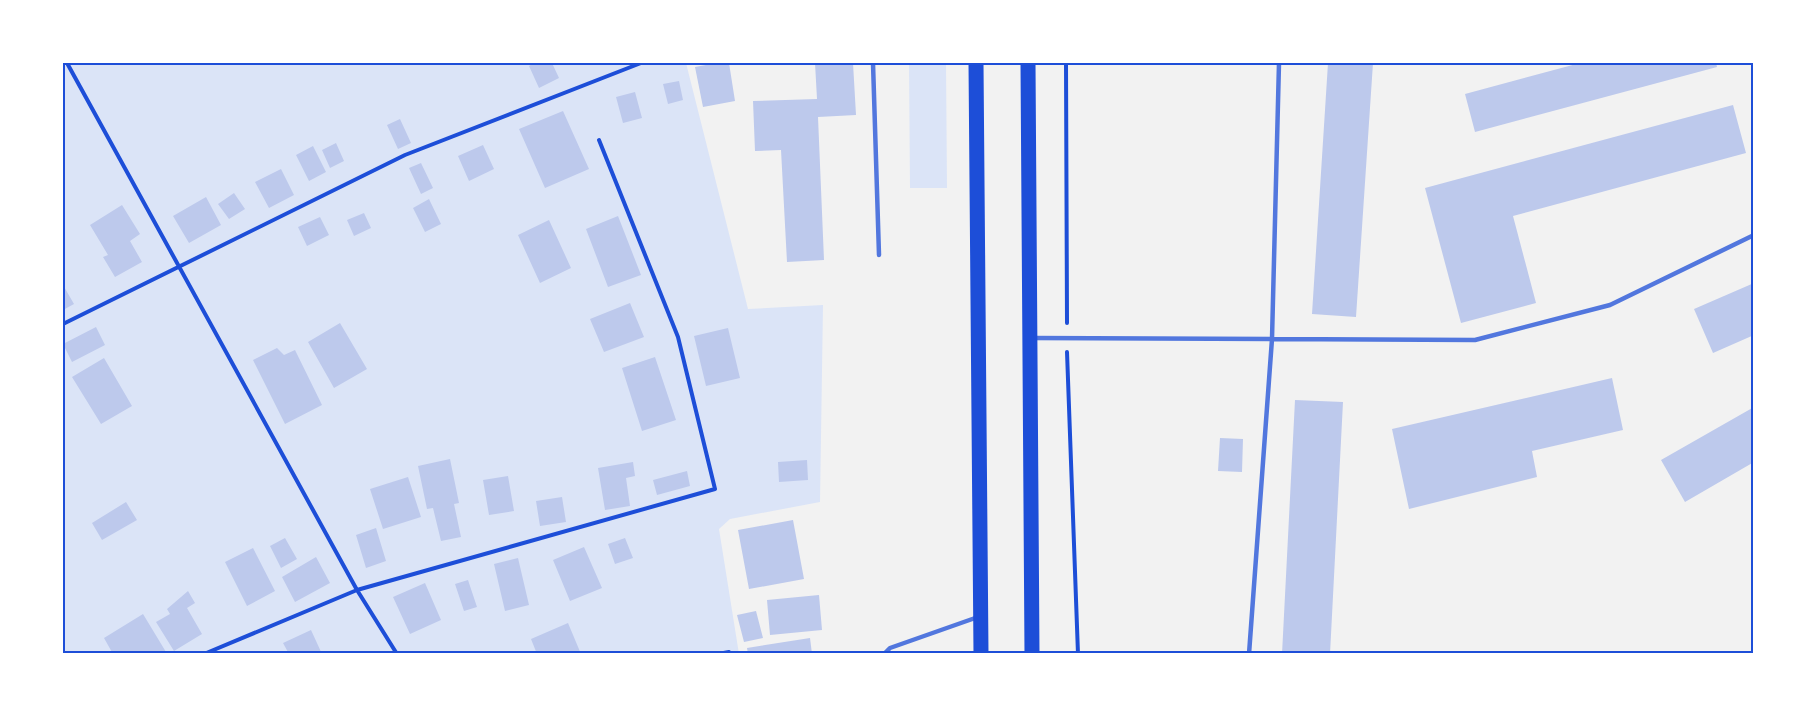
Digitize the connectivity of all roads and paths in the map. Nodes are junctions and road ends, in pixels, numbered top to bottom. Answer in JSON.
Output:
{"nodes":[{"id":1,"x":67,"y":63,"type":"edge"},
{"id":2,"x":641,"y":63,"type":"edge"},
{"id":3,"x":873,"y":63,"type":"edge"},
{"id":4,"x":976,"y":63,"type":"edge"},
{"id":5,"x":1028,"y":63,"type":"edge"},
{"id":6,"x":1066,"y":63,"type":"edge"},
{"id":7,"x":1279,"y":63,"type":"edge"},
{"id":8,"x":599,"y":140,"type":"dead end"},
{"id":9,"x":1754,"y":235,"type":"edge"},
{"id":10,"x":879,"y":255,"type":"dead end"},
{"id":11,"x":178,"y":267,"type":"junction"},
{"id":12,"x":63,"y":324,"type":"edge"},
{"id":13,"x":1029,"y":338,"type":"junction"},
{"id":14,"x":1067,"y":338,"type":"junction"},
{"id":15,"x":1272,"y":339,"type":"junction"},
{"id":16,"x":357,"y":590,"type":"junction"},
{"id":17,"x":981,"y":616,"type":"junction"},
{"id":18,"x":729,"y":652,"type":"dead end"},
{"id":19,"x":204,"y":654,"type":"edge"},
{"id":20,"x":397,"y":654,"type":"edge"},
{"id":21,"x":717,"y":654,"type":"edge"},
{"id":22,"x":884,"y":654,"type":"edge"},
{"id":23,"x":981,"y":654,"type":"edge"},
{"id":24,"x":1032,"y":654,"type":"edge"},
{"id":25,"x":1078,"y":654,"type":"edge"},
{"id":26,"x":1249,"y":654,"type":"edge"}],
"edges":[{"from":1,"to":11,"type":"path"},
{"from":2,"to":11,"type":"path"},
{"from":3,"to":10,"type":"lane"},
{"from":4,"to":17,"type":"main road"},
{"from":5,"to":13,"type":"main road"},
{"from":6,"to":14,"type":"path"},
{"from":7,"to":15,"type":"lane"},
{"from":8,"to":16,"type":"path"},
{"from":9,"to":15,"type":"lane"},
{"from":11,"to":12,"type":"path"},
{"from":11,"to":16,"type":"path"},
{"from":13,"to":14,"type":"lane"},
{"from":13,"to":24,"type":"main road"},
{"from":14,"to":15,"type":"lane"},
{"from":14,"to":25,"type":"path"},
{"from":15,"to":26,"type":"lane"},
{"from":16,"to":19,"type":"path"},
{"from":16,"to":20,"type":"path"},
{"from":17,"to":22,"type":"lane"},
{"from":17,"to":23,"type":"main road"},
{"from":18,"to":21,"type":"path"}]}
